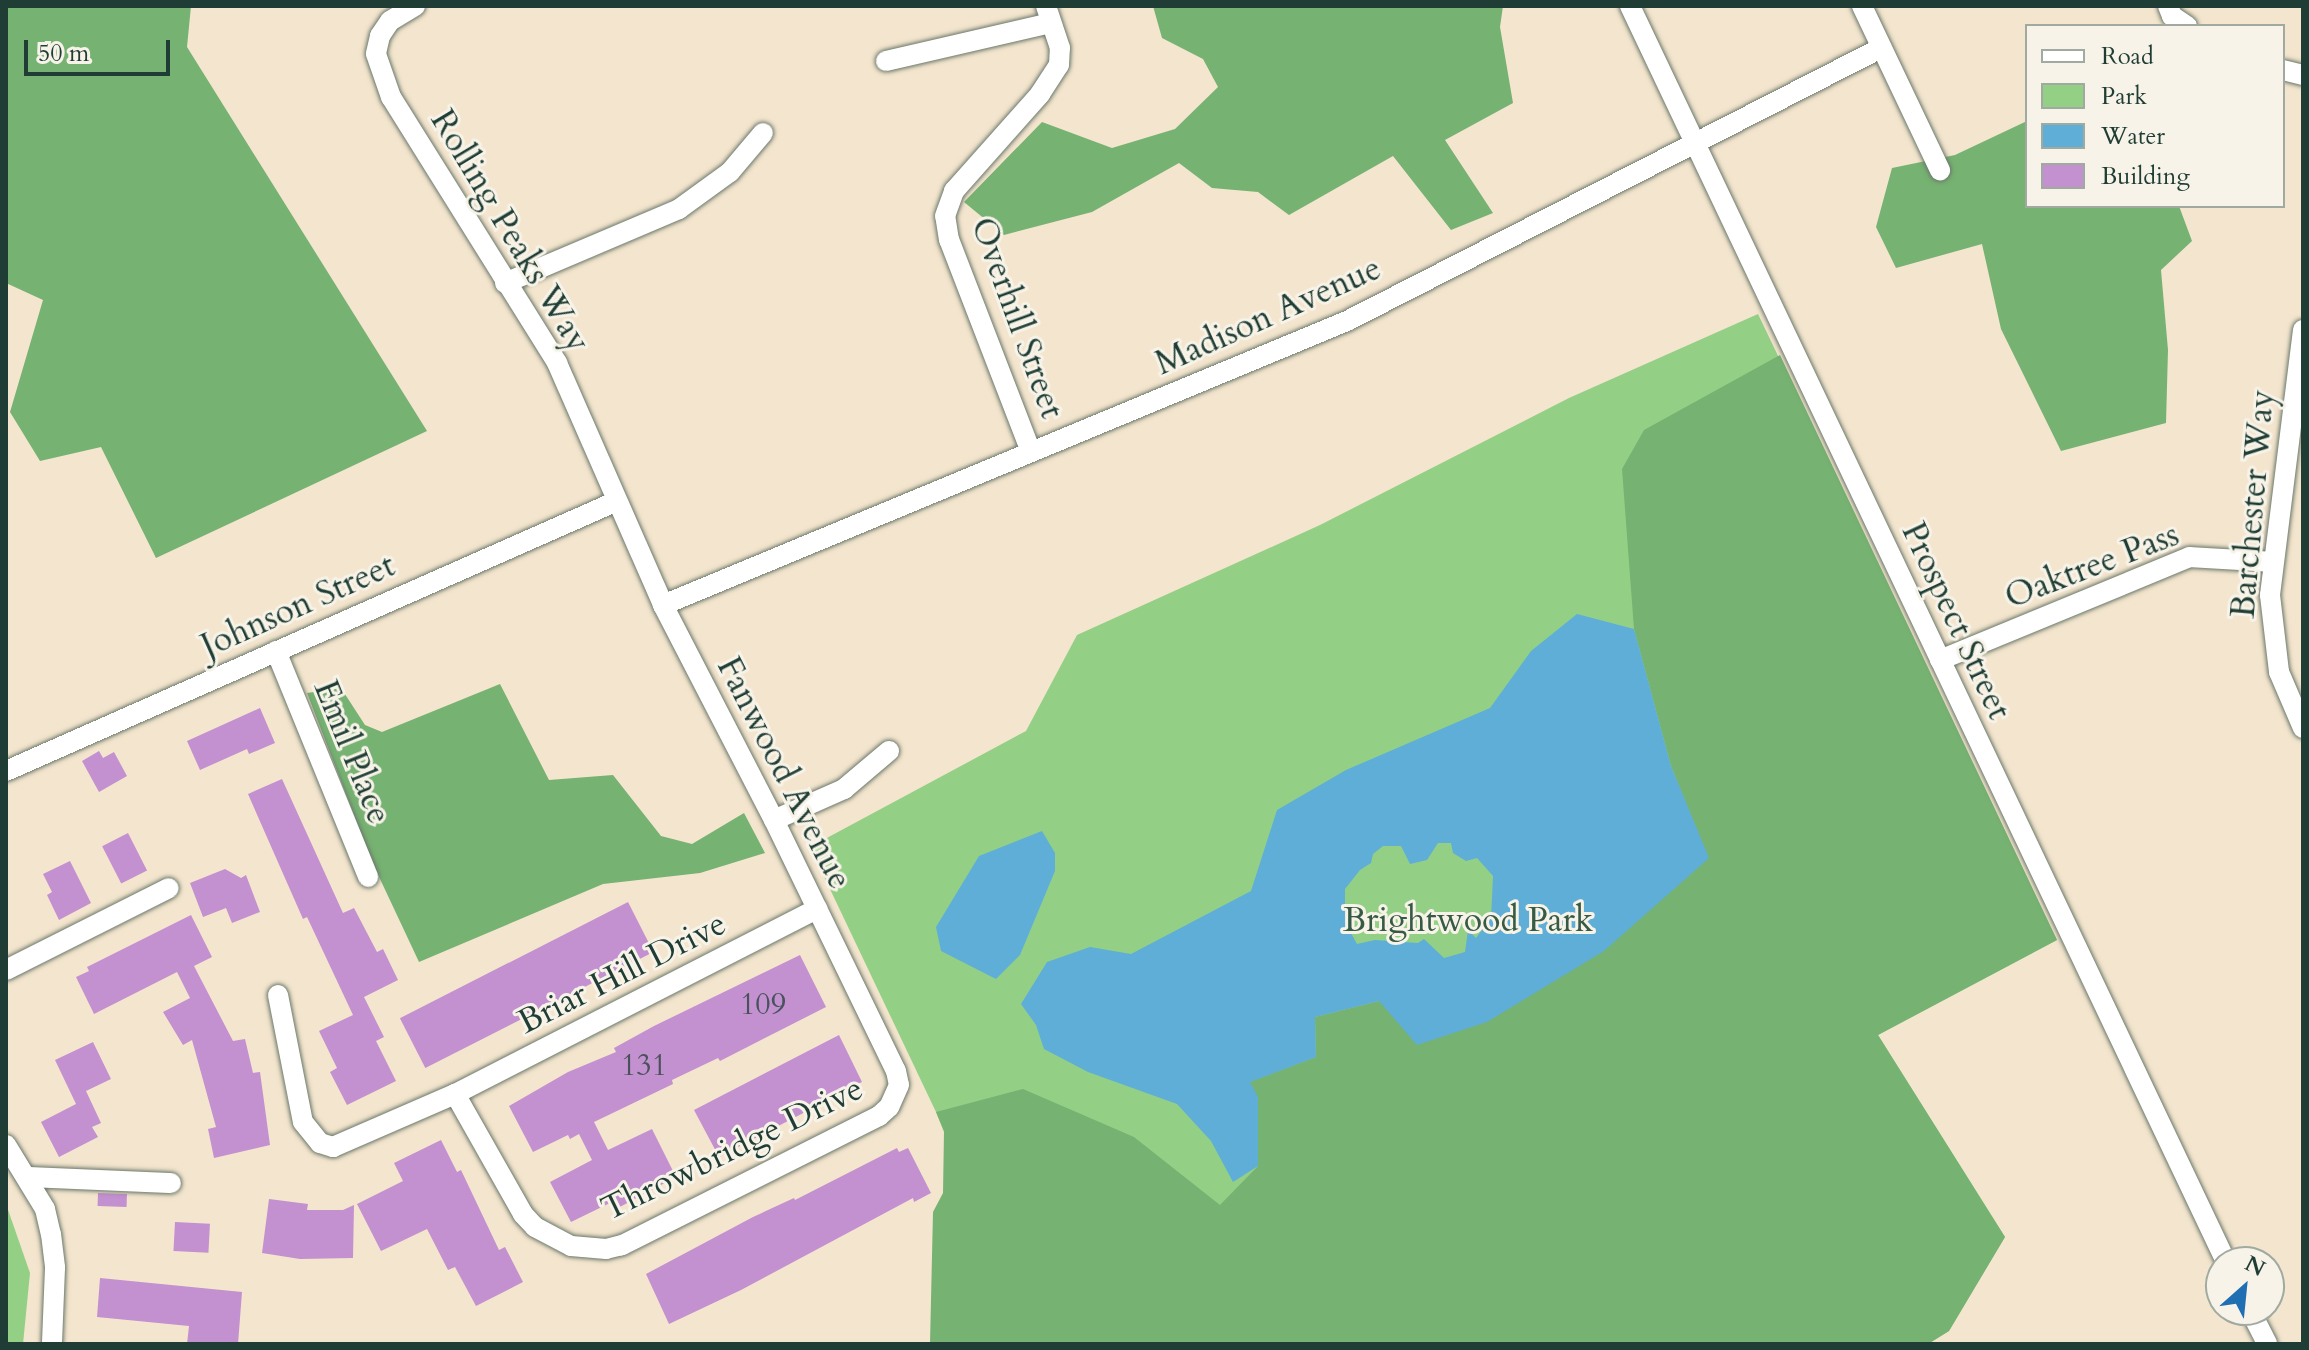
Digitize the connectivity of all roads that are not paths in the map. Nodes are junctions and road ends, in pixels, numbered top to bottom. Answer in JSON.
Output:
{"nodes":[{"id":1,"x":415,"y":6,"type":"edge"},
{"id":2,"x":1630,"y":6,"type":"edge"},
{"id":3,"x":1862,"y":6,"type":"edge"},
{"id":4,"x":2168,"y":6,"type":"edge"},
{"id":5,"x":1049,"y":15,"type":"edge"},
{"id":6,"x":2184,"y":24,"type":"edge"},
{"id":7,"x":1881,"y":48,"type":"junction"},
{"id":8,"x":886,"y":61,"type":"dead end"},
{"id":9,"x":763,"y":133,"type":"dead end"},
{"id":10,"x":1696,"y":145,"type":"junction"},
{"id":11,"x":1940,"y":170,"type":"dead end"},
{"id":12,"x":505,"y":283,"type":"junction"},
{"id":13,"x":2302,"y":339,"type":"edge"},
{"id":14,"x":1031,"y":452,"type":"junction"},
{"id":15,"x":617,"y":501,"type":"junction"},
{"id":16,"x":2273,"y":562,"type":"junction"},
{"id":17,"x":663,"y":605,"type":"junction"},
{"id":18,"x":276,"y":651,"type":"junction"},
{"id":19,"x":1940,"y":660,"type":"junction"},
{"id":20,"x":2303,"y":728,"type":"edge"},
{"id":21,"x":889,"y":751,"type":"dead end"},
{"id":22,"x":6,"y":771,"type":"edge"},
{"id":23,"x":774,"y":820,"type":"junction"},
{"id":24,"x":368,"y":877,"type":"dead end"},
{"id":25,"x":169,"y":888,"type":"dead end"},
{"id":26,"x":817,"y":909,"type":"junction"},
{"id":27,"x":6,"y":970,"type":"edge"},
{"id":28,"x":278,"y":995,"type":"dead end"},
{"id":29,"x":896,"y":1071,"type":"joint"},
{"id":30,"x":455,"y":1094,"type":"junction"},
{"id":31,"x":6,"y":1145,"type":"edge"},
{"id":32,"x":27,"y":1177,"type":"junction"},
{"id":33,"x":171,"y":1183,"type":"dead end"},
{"id":34,"x":2218,"y":1246,"type":"edge"},
{"id":35,"x":2258,"y":1326,"type":"edge"},
{"id":36,"x":52,"y":1344,"type":"edge"},
{"id":37,"x":2267,"y":1344,"type":"edge"}],
"edges":[{"from":1,"to":12,"type":"street","name":"Rolling Peaks Way"},
{"from":2,"to":10,"type":"street","name":"Prospect Street"},
{"from":3,"to":7,"type":"street"},
{"from":4,"to":6,"type":"street"},
{"from":5,"to":8,"type":"street"},
{"from":5,"to":14,"type":"street","name":"Overhill Street"},
{"from":7,"to":10,"type":"street","name":"Madison Avenue"},
{"from":7,"to":11,"type":"street"},
{"from":9,"to":12,"type":"street"},
{"from":10,"to":14,"type":"street","name":"Madison Avenue"},
{"from":10,"to":19,"type":"street","name":"Prospect Street"},
{"from":12,"to":15,"type":"street","name":"Rolling Peaks Way"},
{"from":13,"to":16,"type":"street","name":"Barchester Way"},
{"from":14,"to":17,"type":"street","name":"Madison Avenue"},
{"from":15,"to":17,"type":"street","name":"Fanwood Avenue"},
{"from":15,"to":18,"type":"street","name":"Johnson Street"},
{"from":16,"to":19,"type":"street","name":"Oaktree Pass"},
{"from":16,"to":20,"type":"street","name":"Barchester Way"},
{"from":17,"to":23,"type":"street","name":"Fanwood Avenue"},
{"from":18,"to":22,"type":"street","name":"Johnson Street"},
{"from":18,"to":24,"type":"street","name":"Emil Place"},
{"from":19,"to":34,"type":"street","name":"Prospect Street"},
{"from":21,"to":23,"type":"street"},
{"from":23,"to":26,"type":"street","name":"Fanwood Avenue"},
{"from":25,"to":27,"type":"street"},
{"from":26,"to":29,"type":"street","name":"Fanwood Avenue"},
{"from":26,"to":30,"type":"street","name":"Briar Hill Drive"},
{"from":28,"to":30,"type":"street","name":"Briar Hill Drive"},
{"from":29,"to":30,"type":"street","name":"Throwbridge Drive"},
{"from":31,"to":32,"type":"street"},
{"from":32,"to":33,"type":"street"},
{"from":32,"to":36,"type":"street"},
{"from":35,"to":37,"type":"street"}]}
